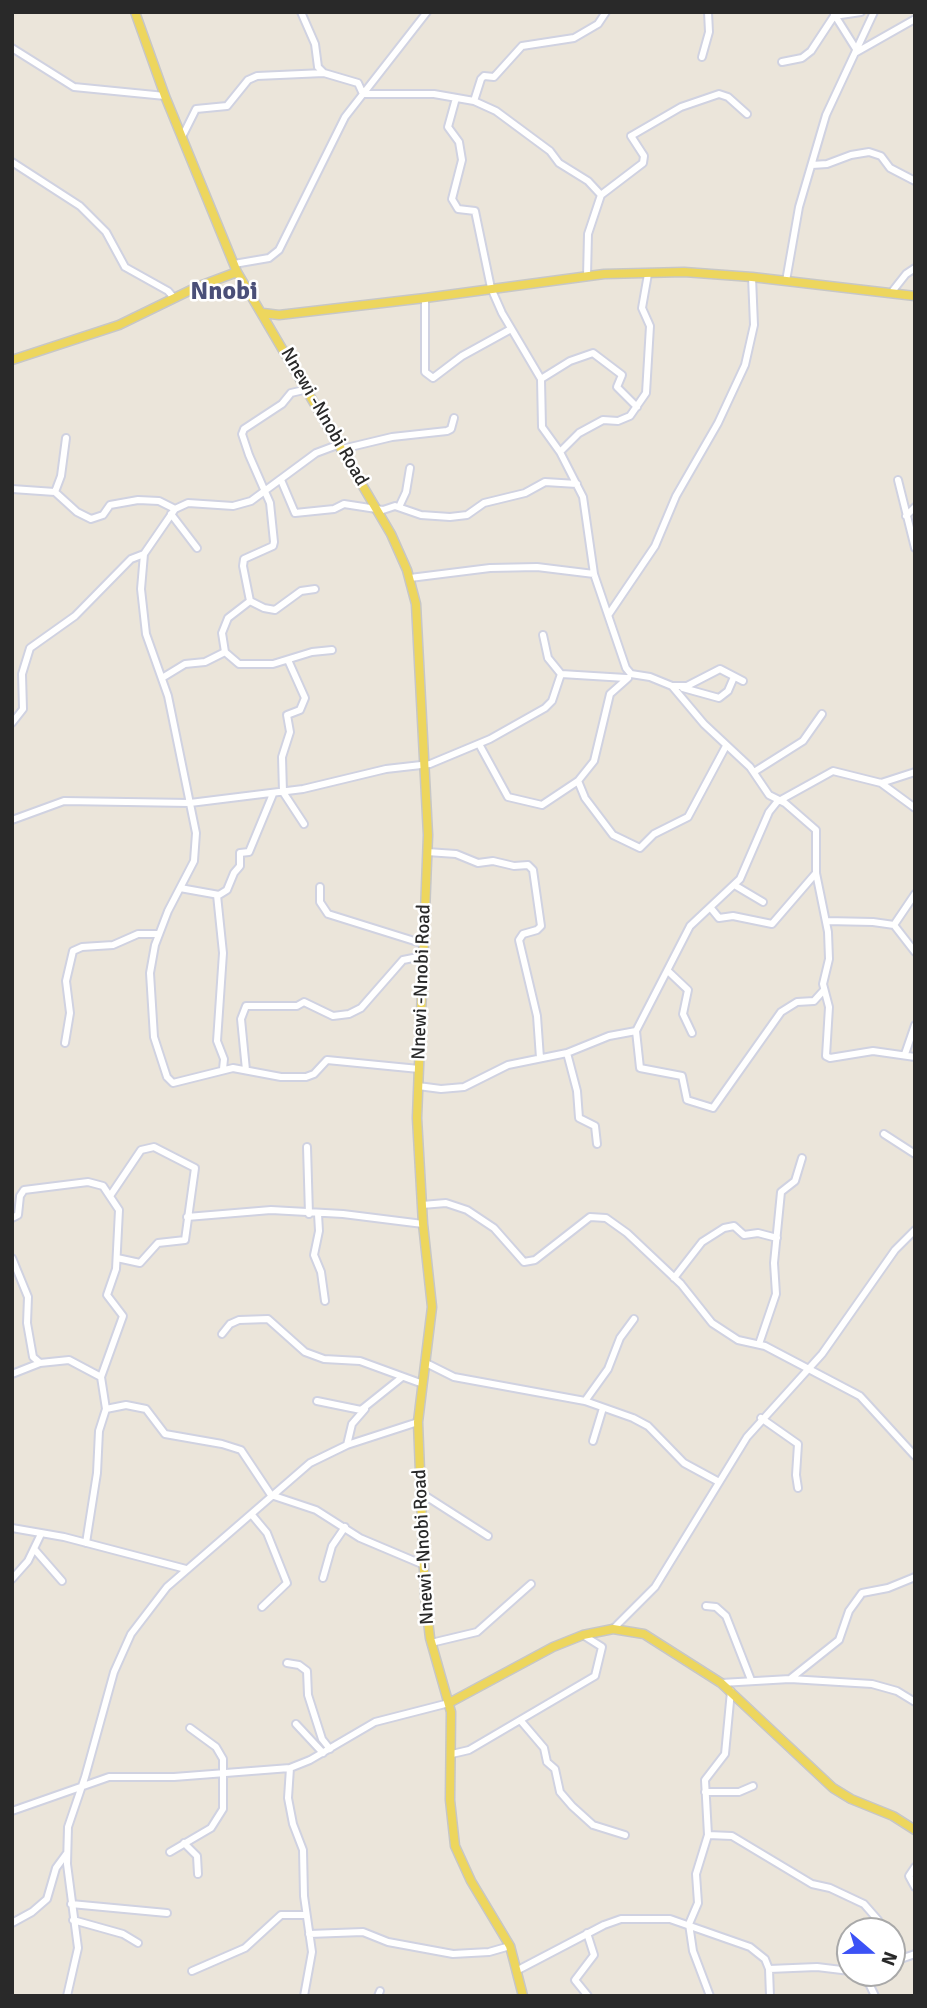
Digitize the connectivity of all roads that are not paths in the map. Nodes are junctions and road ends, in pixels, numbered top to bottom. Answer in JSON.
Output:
{"nodes":[{"id":1,"x":135,"y":12,"type":"edge"},
{"id":2,"x":301,"y":12,"type":"edge"},
{"id":3,"x":606,"y":12,"type":"edge"},
{"id":4,"x":709,"y":12,"type":"edge"},
{"id":5,"x":861,"y":12,"type":"edge"},
{"id":6,"x":873,"y":12,"type":"edge"},
{"id":7,"x":425,"y":13,"type":"edge"},
{"id":8,"x":834,"y":14,"type":"edge"},
{"id":9,"x":915,"y":19,"type":"edge"},
{"id":10,"x":12,"y":48,"type":"edge"},
{"id":11,"x":854,"y":52,"type":"junction"},
{"id":12,"x":702,"y":57,"type":"dead end"},
{"id":13,"x":782,"y":62,"type":"dead end"},
{"id":14,"x":324,"y":74,"type":"junction"},
{"id":15,"x":363,"y":94,"type":"junction"},
{"id":16,"x":165,"y":96,"type":"junction"},
{"id":17,"x":456,"y":99,"type":"junction"},
{"id":18,"x":474,"y":101,"type":"junction"},
{"id":19,"x":747,"y":114,"type":"dead end"},
{"id":20,"x":182,"y":137,"type":"junction"},
{"id":21,"x":12,"y":162,"type":"edge"},
{"id":22,"x":812,"y":165,"type":"junction"},
{"id":23,"x":915,"y":181,"type":"edge"},
{"id":24,"x":601,"y":195,"type":"junction"},
{"id":25,"x":236,"y":268,"type":"junction"},
{"id":26,"x":915,"y":268,"type":"edge"},
{"id":27,"x":648,"y":274,"type":"junction"},
{"id":28,"x":587,"y":276,"type":"junction"},
{"id":29,"x":752,"y":277,"type":"junction"},
{"id":30,"x":786,"y":281,"type":"junction"},
{"id":31,"x":491,"y":288,"type":"junction"},
{"id":32,"x":891,"y":293,"type":"junction"},
{"id":33,"x":915,"y":296,"type":"edge"},
{"id":34,"x":174,"y":298,"type":"junction"},
{"id":35,"x":425,"y":298,"type":"junction"},
{"id":36,"x":264,"y":313,"type":"junction"},
{"id":37,"x":279,"y":315,"type":"junction"},
{"id":38,"x":270,"y":325,"type":"junction"},
{"id":39,"x":511,"y":329,"type":"junction"},
{"id":40,"x":12,"y":360,"type":"edge"},
{"id":41,"x":541,"y":379,"type":"junction"},
{"id":42,"x":308,"y":389,"type":"junction"},
{"id":43,"x":637,"y":407,"type":"junction"},
{"id":44,"x":454,"y":418,"type":"dead end"},
{"id":45,"x":66,"y":438,"type":"dead end"},
{"id":46,"x":341,"y":447,"type":"junction"},
{"id":47,"x":560,"y":452,"type":"junction"},
{"id":48,"x":410,"y":468,"type":"dead end"},
{"id":49,"x":281,"y":480,"type":"junction"},
{"id":50,"x":898,"y":480,"type":"dead end"},
{"id":51,"x":577,"y":484,"type":"junction"},
{"id":52,"x":12,"y":489,"type":"edge"},
{"id":53,"x":55,"y":492,"type":"junction"},
{"id":54,"x":266,"y":493,"type":"junction"},
{"id":55,"x":376,"y":507,"type":"junction"},
{"id":56,"x":398,"y":507,"type":"junction"},
{"id":57,"x":915,"y":507,"type":"edge"},
{"id":58,"x":173,"y":511,"type":"junction"},
{"id":59,"x":906,"y":516,"type":"junction"},
{"id":60,"x":197,"y":548,"type":"dead end"},
{"id":61,"x":915,"y":548,"type":"edge"},
{"id":62,"x":144,"y":554,"type":"junction"},
{"id":63,"x":594,"y":574,"type":"junction"},
{"id":64,"x":410,"y":578,"type":"junction"},
{"id":65,"x":315,"y":589,"type":"dead end"},
{"id":66,"x":250,"y":601,"type":"junction"},
{"id":67,"x":609,"y":614,"type":"junction"},
{"id":68,"x":543,"y":635,"type":"dead end"},
{"id":69,"x":332,"y":650,"type":"dead end"},
{"id":70,"x":225,"y":652,"type":"junction"},
{"id":71,"x":288,"y":660,"type":"junction"},
{"id":72,"x":561,"y":674,"type":"junction"},
{"id":73,"x":636,"y":676,"type":"junction"},
{"id":74,"x":734,"y":677,"type":"junction"},
{"id":75,"x":162,"y":678,"type":"junction"},
{"id":76,"x":626,"y":678,"type":"junction"},
{"id":77,"x":743,"y":681,"type":"dead end"},
{"id":78,"x":676,"y":687,"type":"junction"},
{"id":79,"x":822,"y":714,"type":"dead end"},
{"id":80,"x":12,"y":723,"type":"edge"},
{"id":81,"x":479,"y":744,"type":"junction"},
{"id":82,"x":726,"y":746,"type":"junction"},
{"id":83,"x":425,"y":764,"type":"junction"},
{"id":84,"x":754,"y":772,"type":"junction"},
{"id":85,"x":915,"y":772,"type":"edge"},
{"id":86,"x":578,"y":781,"type":"junction"},
{"id":87,"x":881,"y":783,"type":"junction"},
{"id":88,"x":283,"y":792,"type":"junction"},
{"id":89,"x":272,"y":794,"type":"junction"},
{"id":90,"x":777,"y":802,"type":"junction"},
{"id":91,"x":190,"y":803,"type":"junction"},
{"id":92,"x":915,"y":808,"type":"edge"},
{"id":93,"x":12,"y":820,"type":"edge"},
{"id":94,"x":304,"y":824,"type":"dead end"},
{"id":95,"x":427,"y":852,"type":"junction"},
{"id":96,"x":816,"y":873,"type":"junction"},
{"id":97,"x":736,"y":886,"type":"junction"},
{"id":98,"x":320,"y":887,"type":"dead end"},
{"id":99,"x":180,"y":888,"type":"junction"},
{"id":100,"x":915,"y":894,"type":"edge"},
{"id":101,"x":217,"y":895,"type":"junction"},
{"id":102,"x":763,"y":902,"type":"dead end"},
{"id":103,"x":710,"y":907,"type":"junction"},
{"id":104,"x":826,"y":921,"type":"junction"},
{"id":105,"x":894,"y":925,"type":"junction"},
{"id":106,"x":158,"y":934,"type":"junction"},
{"id":107,"x":424,"y":944,"type":"junction"},
{"id":108,"x":915,"y":952,"type":"edge"},
{"id":109,"x":423,"y":956,"type":"junction"},
{"id":110,"x":667,"y":971,"type":"junction"},
{"id":111,"x":824,"y":990,"type":"junction"},
{"id":112,"x":915,"y":1026,"type":"edge"},
{"id":113,"x":636,"y":1031,"type":"junction"},
{"id":114,"x":692,"y":1033,"type":"dead end"},
{"id":115,"x":65,"y":1043,"type":"dead end"},
{"id":116,"x":567,"y":1053,"type":"junction"},
{"id":117,"x":905,"y":1054,"type":"junction"},
{"id":118,"x":915,"y":1057,"type":"edge"},
{"id":119,"x":540,"y":1058,"type":"junction"},
{"id":120,"x":223,"y":1069,"type":"junction"},
{"id":121,"x":419,"y":1069,"type":"junction"},
{"id":122,"x":246,"y":1070,"type":"junction"},
{"id":123,"x":418,"y":1086,"type":"junction"},
{"id":124,"x":884,"y":1134,"type":"dead end"},
{"id":125,"x":597,"y":1144,"type":"dead end"},
{"id":126,"x":307,"y":1147,"type":"dead end"},
{"id":127,"x":915,"y":1154,"type":"edge"},
{"id":128,"x":802,"y":1158,"type":"dead end"},
{"id":129,"x":110,"y":1196,"type":"junction"},
{"id":130,"x":422,"y":1205,"type":"junction"},
{"id":131,"x":309,"y":1214,"type":"junction"},
{"id":132,"x":318,"y":1214,"type":"junction"},
{"id":133,"x":12,"y":1217,"type":"edge"},
{"id":134,"x":187,"y":1217,"type":"junction"},
{"id":135,"x":423,"y":1224,"type":"junction"},
{"id":136,"x":915,"y":1230,"type":"edge"},
{"id":137,"x":777,"y":1238,"type":"junction"},
{"id":138,"x":12,"y":1258,"type":"edge"},
{"id":139,"x":117,"y":1258,"type":"junction"},
{"id":140,"x":674,"y":1278,"type":"junction"},
{"id":141,"x":325,"y":1301,"type":"dead end"},
{"id":142,"x":634,"y":1319,"type":"dead end"},
{"id":143,"x":222,"y":1334,"type":"dead end"},
{"id":144,"x":759,"y":1344,"type":"junction"},
{"id":145,"x":40,"y":1363,"type":"junction"},
{"id":146,"x":428,"y":1364,"type":"junction"},
{"id":147,"x":809,"y":1368,"type":"junction"},
{"id":148,"x":12,"y":1374,"type":"edge"},
{"id":149,"x":101,"y":1377,"type":"junction"},
{"id":150,"x":401,"y":1378,"type":"junction"},
{"id":151,"x":424,"y":1384,"type":"junction"},
{"id":152,"x":317,"y":1401,"type":"dead end"},
{"id":153,"x":585,"y":1401,"type":"junction"},
{"id":154,"x":366,"y":1408,"type":"junction"},
{"id":155,"x":603,"y":1408,"type":"junction"},
{"id":156,"x":106,"y":1409,"type":"junction"},
{"id":157,"x":761,"y":1418,"type":"junction"},
{"id":158,"x":418,"y":1422,"type":"junction"},
{"id":159,"x":593,"y":1441,"type":"dead end"},
{"id":160,"x":346,"y":1445,"type":"junction"},
{"id":161,"x":915,"y":1456,"type":"edge"},
{"id":162,"x":719,"y":1482,"type":"junction"},
{"id":163,"x":799,"y":1488,"type":"dead end"},
{"id":164,"x":421,"y":1493,"type":"junction"},
{"id":165,"x":271,"y":1495,"type":"junction"},
{"id":166,"x":251,"y":1515,"type":"junction"},
{"id":167,"x":345,"y":1527,"type":"junction"},
{"id":168,"x":12,"y":1528,"type":"edge"},
{"id":169,"x":41,"y":1534,"type":"junction"},
{"id":170,"x":488,"y":1536,"type":"dead end"},
{"id":171,"x":86,"y":1543,"type":"junction"},
{"id":172,"x":36,"y":1550,"type":"junction"},
{"id":173,"x":424,"y":1565,"type":"junction"},
{"id":174,"x":186,"y":1569,"type":"junction"},
{"id":175,"x":915,"y":1577,"type":"edge"},
{"id":176,"x":323,"y":1578,"type":"dead end"},
{"id":177,"x":12,"y":1579,"type":"edge"},
{"id":178,"x":62,"y":1581,"type":"dead end"},
{"id":179,"x":530,"y":1584,"type":"dead end"},
{"id":180,"x":706,"y":1606,"type":"dead end"},
{"id":181,"x":262,"y":1607,"type":"dead end"},
{"id":182,"x":613,"y":1629,"type":"junction"},
{"id":183,"x":583,"y":1635,"type":"junction"},
{"id":184,"x":431,"y":1643,"type":"junction"},
{"id":185,"x":287,"y":1663,"type":"dead end"},
{"id":186,"x":790,"y":1679,"type":"junction"},
{"id":187,"x":751,"y":1680,"type":"junction"},
{"id":188,"x":721,"y":1683,"type":"junction"},
{"id":189,"x":731,"y":1691,"type":"junction"},
{"id":190,"x":915,"y":1702,"type":"edge"},
{"id":191,"x":449,"y":1703,"type":"junction"},
{"id":192,"x":521,"y":1721,"type":"junction"},
{"id":193,"x":296,"y":1724,"type":"dead end"},
{"id":194,"x":190,"y":1728,"type":"dead end"},
{"id":195,"x":326,"y":1751,"type":"junction"},
{"id":196,"x":452,"y":1754,"type":"junction"},
{"id":197,"x":290,"y":1768,"type":"junction"},
{"id":198,"x":224,"y":1772,"type":"junction"},
{"id":199,"x":753,"y":1786,"type":"dead end"},
{"id":200,"x":82,"y":1787,"type":"junction"},
{"id":201,"x":705,"y":1792,"type":"junction"},
{"id":202,"x":12,"y":1811,"type":"edge"},
{"id":203,"x":915,"y":1830,"type":"edge"},
{"id":204,"x":625,"y":1835,"type":"dead end"},
{"id":205,"x":708,"y":1835,"type":"junction"},
{"id":206,"x":184,"y":1843,"type":"junction"},
{"id":207,"x":170,"y":1852,"type":"dead end"},
{"id":208,"x":66,"y":1853,"type":"junction"},
{"id":209,"x":915,"y":1867,"type":"edge"},
{"id":210,"x":198,"y":1874,"type":"dead end"},
{"id":211,"x":915,"y":1887,"type":"edge"},
{"id":212,"x":71,"y":1903,"type":"junction"},
{"id":213,"x":167,"y":1913,"type":"dead end"},
{"id":214,"x":306,"y":1915,"type":"junction"},
{"id":215,"x":875,"y":1917,"type":"edge"},
{"id":216,"x":73,"y":1920,"type":"junction"},
{"id":217,"x":12,"y":1923,"type":"edge"},
{"id":218,"x":688,"y":1924,"type":"junction"},
{"id":219,"x":587,"y":1933,"type":"junction"},
{"id":220,"x":309,"y":1934,"type":"junction"},
{"id":221,"x":138,"y":1943,"type":"dead end"},
{"id":222,"x":510,"y":1946,"type":"junction"},
{"id":223,"x":769,"y":1969,"type":"junction"},
{"id":224,"x":836,"y":1969,"type":"edge"},
{"id":225,"x":518,"y":1970,"type":"junction"},
{"id":226,"x":192,"y":1971,"type":"dead end"},
{"id":227,"x":67,"y":1996,"type":"edge"},
{"id":228,"x":304,"y":1996,"type":"edge"},
{"id":229,"x":523,"y":1996,"type":"edge"},
{"id":230,"x":588,"y":1996,"type":"edge"},
{"id":231,"x":710,"y":1996,"type":"edge"},
{"id":232,"x":770,"y":1996,"type":"edge"}],
"edges":[{"from":1,"to":16,"type":"main road","name":"Nnewi -Nnobi Road"},
{"from":2,"to":14,"type":"street"},
{"from":3,"to":18,"type":"street"},
{"from":4,"to":12,"type":"street"},
{"from":5,"to":8,"type":"street"},
{"from":6,"to":11,"type":"street"},
{"from":7,"to":15,"type":"street"},
{"from":8,"to":11,"type":"street"},
{"from":8,"to":13,"type":"street"},
{"from":9,"to":11,"type":"street"},
{"from":10,"to":16,"type":"street"},
{"from":11,"to":22,"type":"street"},
{"from":14,"to":15,"type":"street"},
{"from":14,"to":20,"type":"street"},
{"from":15,"to":17,"type":"street"},
{"from":15,"to":25,"type":"street"},
{"from":16,"to":20,"type":"main road","name":"Nnewi -Nnobi Road"},
{"from":17,"to":18,"type":"street"},
{"from":17,"to":31,"type":"street"},
{"from":18,"to":24,"type":"street"},
{"from":19,"to":24,"type":"street"},
{"from":20,"to":25,"type":"main road","name":"Nnewi -Nnobi Road"},
{"from":21,"to":34,"type":"street"},
{"from":22,"to":23,"type":"street"},
{"from":22,"to":30,"type":"street"},
{"from":24,"to":28,"type":"street"},
{"from":25,"to":34,"type":"main road"},
{"from":25,"to":36,"type":"main road","name":"Nnewi -Nnobi Road"},
{"from":26,"to":32,"type":"street"},
{"from":27,"to":28,"type":"main road"},
{"from":27,"to":29,"type":"main road"},
{"from":27,"to":43,"type":"street"},
{"from":28,"to":31,"type":"main road"},
{"from":29,"to":30,"type":"main road"},
{"from":29,"to":67,"type":"street"},
{"from":30,"to":32,"type":"main road"},
{"from":31,"to":35,"type":"main road"},
{"from":31,"to":39,"type":"street"},
{"from":32,"to":33,"type":"main road"},
{"from":34,"to":40,"type":"main road"},
{"from":35,"to":37,"type":"main road"},
{"from":35,"to":39,"type":"street"},
{"from":36,"to":37,"type":"main road"},
{"from":36,"to":38,"type":"main road","name":"Nnewi -Nnobi Road"},
{"from":37,"to":38,"type":"main road"},
{"from":38,"to":42,"type":"main road","name":"Nnewi -Nnobi Road"},
{"from":39,"to":41,"type":"street"},
{"from":41,"to":43,"type":"street"},
{"from":41,"to":47,"type":"street"},
{"from":42,"to":46,"type":"main road","name":"Nnewi -Nnobi Road"},
{"from":42,"to":54,"type":"street"},
{"from":43,"to":47,"type":"street"},
{"from":44,"to":46,"type":"street"},
{"from":45,"to":53,"type":"street"},
{"from":46,"to":49,"type":"street"},
{"from":46,"to":55,"type":"main road","name":"Nnewi -Nnobi Road"},
{"from":47,"to":51,"type":"street"},
{"from":48,"to":56,"type":"street"},
{"from":49,"to":54,"type":"street"},
{"from":49,"to":55,"type":"street"},
{"from":50,"to":59,"type":"street"},
{"from":51,"to":56,"type":"street"},
{"from":51,"to":63,"type":"street"},
{"from":52,"to":53,"type":"street"},
{"from":53,"to":58,"type":"street"},
{"from":54,"to":58,"type":"street"},
{"from":54,"to":66,"type":"street"},
{"from":55,"to":56,"type":"street"},
{"from":55,"to":64,"type":"main road","name":"Nnewi -Nnobi Road"},
{"from":57,"to":59,"type":"street"},
{"from":58,"to":60,"type":"street"},
{"from":58,"to":62,"type":"street"},
{"from":59,"to":61,"type":"street"},
{"from":62,"to":75,"type":"street"},
{"from":62,"to":80,"type":"street"},
{"from":63,"to":64,"type":"street"},
{"from":63,"to":67,"type":"street"},
{"from":64,"to":83,"type":"main road","name":"Nnewi -Nnobi Road"},
{"from":65,"to":66,"type":"street"},
{"from":66,"to":70,"type":"street"},
{"from":67,"to":73,"type":"street"},
{"from":68,"to":72,"type":"street"},
{"from":69,"to":71,"type":"street"},
{"from":70,"to":71,"type":"street"},
{"from":70,"to":75,"type":"street"},
{"from":71,"to":88,"type":"street"},
{"from":72,"to":76,"type":"street"},
{"from":72,"to":81,"type":"street"},
{"from":73,"to":76,"type":"street"},
{"from":73,"to":78,"type":"street"},
{"from":74,"to":77,"type":"street"},
{"from":74,"to":78,"type":"street"},
{"from":74,"to":78,"type":"street"},
{"from":75,"to":91,"type":"street"},
{"from":76,"to":86,"type":"street"},
{"from":78,"to":82,"type":"street"},
{"from":79,"to":84,"type":"street"},
{"from":81,"to":83,"type":"street"},
{"from":81,"to":86,"type":"street"},
{"from":82,"to":84,"type":"street"},
{"from":82,"to":86,"type":"street"},
{"from":83,"to":88,"type":"street"},
{"from":83,"to":95,"type":"main road","name":"Nnewi -Nnobi Road"},
{"from":84,"to":90,"type":"street"},
{"from":85,"to":87,"type":"street"},
{"from":87,"to":90,"type":"street"},
{"from":87,"to":92,"type":"street"},
{"from":88,"to":89,"type":"street"},
{"from":88,"to":94,"type":"street"},
{"from":89,"to":91,"type":"street"},
{"from":89,"to":101,"type":"street"},
{"from":90,"to":96,"type":"street"},
{"from":90,"to":97,"type":"street"},
{"from":91,"to":93,"type":"street"},
{"from":91,"to":99,"type":"street"},
{"from":95,"to":107,"type":"main road","name":"Nnewi -Nnobi Road"},
{"from":95,"to":119,"type":"street"},
{"from":96,"to":103,"type":"street"},
{"from":96,"to":104,"type":"street"},
{"from":97,"to":102,"type":"street"},
{"from":97,"to":103,"type":"street"},
{"from":98,"to":107,"type":"street"},
{"from":99,"to":101,"type":"street"},
{"from":99,"to":106,"type":"street"},
{"from":100,"to":105,"type":"street"},
{"from":101,"to":120,"type":"street"},
{"from":103,"to":110,"type":"street"},
{"from":104,"to":105,"type":"street"},
{"from":104,"to":111,"type":"street"},
{"from":105,"to":108,"type":"street"},
{"from":106,"to":115,"type":"street"},
{"from":106,"to":120,"type":"street"},
{"from":107,"to":109,"type":"main road","name":"Nnewi -Nnobi Road"},
{"from":109,"to":121,"type":"main road","name":"Nnewi -Nnobi Road"},
{"from":109,"to":122,"type":"street"},
{"from":110,"to":113,"type":"street"},
{"from":110,"to":114,"type":"street"},
{"from":111,"to":113,"type":"street"},
{"from":111,"to":117,"type":"street"},
{"from":112,"to":117,"type":"street"},
{"from":113,"to":116,"type":"street"},
{"from":116,"to":119,"type":"street"},
{"from":116,"to":125,"type":"street"},
{"from":117,"to":118,"type":"street"},
{"from":119,"to":123,"type":"street"},
{"from":120,"to":122,"type":"street"},
{"from":121,"to":122,"type":"street"},
{"from":121,"to":123,"type":"main road","name":"Nnewi -Nnobi Road"},
{"from":123,"to":130,"type":"main road","name":"Nnewi -Nnobi Road"},
{"from":124,"to":127,"type":"street"},
{"from":126,"to":131,"type":"street"},
{"from":128,"to":137,"type":"street"},
{"from":129,"to":133,"type":"street"},
{"from":129,"to":134,"type":"street"},
{"from":129,"to":139,"type":"street"},
{"from":130,"to":135,"type":"main road","name":"Nnewi -Nnobi Road"},
{"from":130,"to":140,"type":"street"},
{"from":131,"to":132,"type":"street"},
{"from":131,"to":134,"type":"street"},
{"from":132,"to":135,"type":"street"},
{"from":132,"to":141,"type":"street"},
{"from":134,"to":139,"type":"street"},
{"from":135,"to":146,"type":"main road","name":"Nnewi -Nnobi Road"},
{"from":136,"to":147,"type":"street"},
{"from":137,"to":140,"type":"street"},
{"from":137,"to":144,"type":"street"},
{"from":138,"to":145,"type":"street"},
{"from":139,"to":149,"type":"street"},
{"from":140,"to":144,"type":"street"},
{"from":142,"to":153,"type":"street"},
{"from":143,"to":150,"type":"street"},
{"from":144,"to":147,"type":"street"},
{"from":145,"to":148,"type":"street"},
{"from":145,"to":149,"type":"street"},
{"from":146,"to":151,"type":"main road","name":"Nnewi -Nnobi Road"},
{"from":146,"to":153,"type":"street"},
{"from":147,"to":157,"type":"street"},
{"from":147,"to":161,"type":"street"},
{"from":149,"to":156,"type":"street"},
{"from":150,"to":151,"type":"street"},
{"from":150,"to":154,"type":"street"},
{"from":151,"to":158,"type":"main road","name":"Nnewi -Nnobi Road"},
{"from":152,"to":154,"type":"street"},
{"from":153,"to":155,"type":"street"},
{"from":154,"to":160,"type":"street"},
{"from":155,"to":159,"type":"street"},
{"from":155,"to":162,"type":"street"},
{"from":156,"to":165,"type":"street"},
{"from":156,"to":171,"type":"street"},
{"from":157,"to":162,"type":"street"},
{"from":157,"to":163,"type":"street"},
{"from":158,"to":160,"type":"street"},
{"from":158,"to":164,"type":"main road","name":"Nnewi -Nnobi Road"},
{"from":160,"to":165,"type":"street"},
{"from":162,"to":182,"type":"street"},
{"from":164,"to":170,"type":"street"},
{"from":164,"to":173,"type":"main road","name":"Nnewi -Nnobi Road"},
{"from":165,"to":166,"type":"street"},
{"from":165,"to":167,"type":"street"},
{"from":166,"to":174,"type":"street"},
{"from":166,"to":181,"type":"street"},
{"from":167,"to":173,"type":"street"},
{"from":167,"to":176,"type":"street"},
{"from":168,"to":169,"type":"street"},
{"from":169,"to":171,"type":"street"},
{"from":169,"to":172,"type":"street"},
{"from":171,"to":174,"type":"street"},
{"from":172,"to":177,"type":"street"},
{"from":172,"to":178,"type":"street"},
{"from":173,"to":184,"type":"main road","name":"Nnewi -Nnobi Road"},
{"from":174,"to":200,"type":"street"},
{"from":175,"to":186,"type":"street"},
{"from":179,"to":184,"type":"street"},
{"from":180,"to":187,"type":"street"},
{"from":182,"to":183,"type":"main road"},
{"from":182,"to":188,"type":"main road"},
{"from":183,"to":191,"type":"main road"},
{"from":183,"to":192,"type":"street"},
{"from":184,"to":191,"type":"main road","name":"Nnewi -Nnobi Road"},
{"from":185,"to":195,"type":"street"},
{"from":186,"to":187,"type":"street"},
{"from":186,"to":190,"type":"street"},
{"from":187,"to":188,"type":"street"},
{"from":188,"to":189,"type":"main road"},
{"from":189,"to":201,"type":"street"},
{"from":189,"to":203,"type":"main road"},
{"from":191,"to":195,"type":"street"},
{"from":191,"to":196,"type":"main road","name":"Nnewi -Nnobi Road"},
{"from":192,"to":196,"type":"street"},
{"from":192,"to":204,"type":"street"},
{"from":193,"to":195,"type":"street"},
{"from":194,"to":198,"type":"street"},
{"from":195,"to":197,"type":"street"},
{"from":196,"to":222,"type":"main road","name":"Nnewi -Nnobi Road"},
{"from":197,"to":198,"type":"street"},
{"from":197,"to":214,"type":"street"},
{"from":198,"to":200,"type":"street"},
{"from":198,"to":206,"type":"street"},
{"from":199,"to":201,"type":"street"},
{"from":200,"to":202,"type":"street"},
{"from":200,"to":208,"type":"street"},
{"from":201,"to":205,"type":"street"},
{"from":205,"to":215,"type":"street"},
{"from":205,"to":218,"type":"street"},
{"from":206,"to":207,"type":"street"},
{"from":206,"to":210,"type":"street"},
{"from":208,"to":212,"type":"street"},
{"from":208,"to":217,"type":"street"},
{"from":209,"to":211,"type":"street"},
{"from":212,"to":213,"type":"street"},
{"from":212,"to":216,"type":"street"},
{"from":214,"to":220,"type":"street"},
{"from":214,"to":226,"type":"street"},
{"from":216,"to":221,"type":"street"},
{"from":216,"to":227,"type":"street"},
{"from":218,"to":219,"type":"street"},
{"from":218,"to":223,"type":"street"},
{"from":218,"to":231,"type":"street"},
{"from":219,"to":225,"type":"street"},
{"from":219,"to":230,"type":"street"},
{"from":220,"to":222,"type":"street"},
{"from":220,"to":228,"type":"street"},
{"from":222,"to":225,"type":"main road","name":"Nnewi -Nnobi Road"},
{"from":223,"to":224,"type":"street"},
{"from":223,"to":232,"type":"street"},
{"from":225,"to":229,"type":"main road","name":"Nnewi -Nnobi Road"}]}
